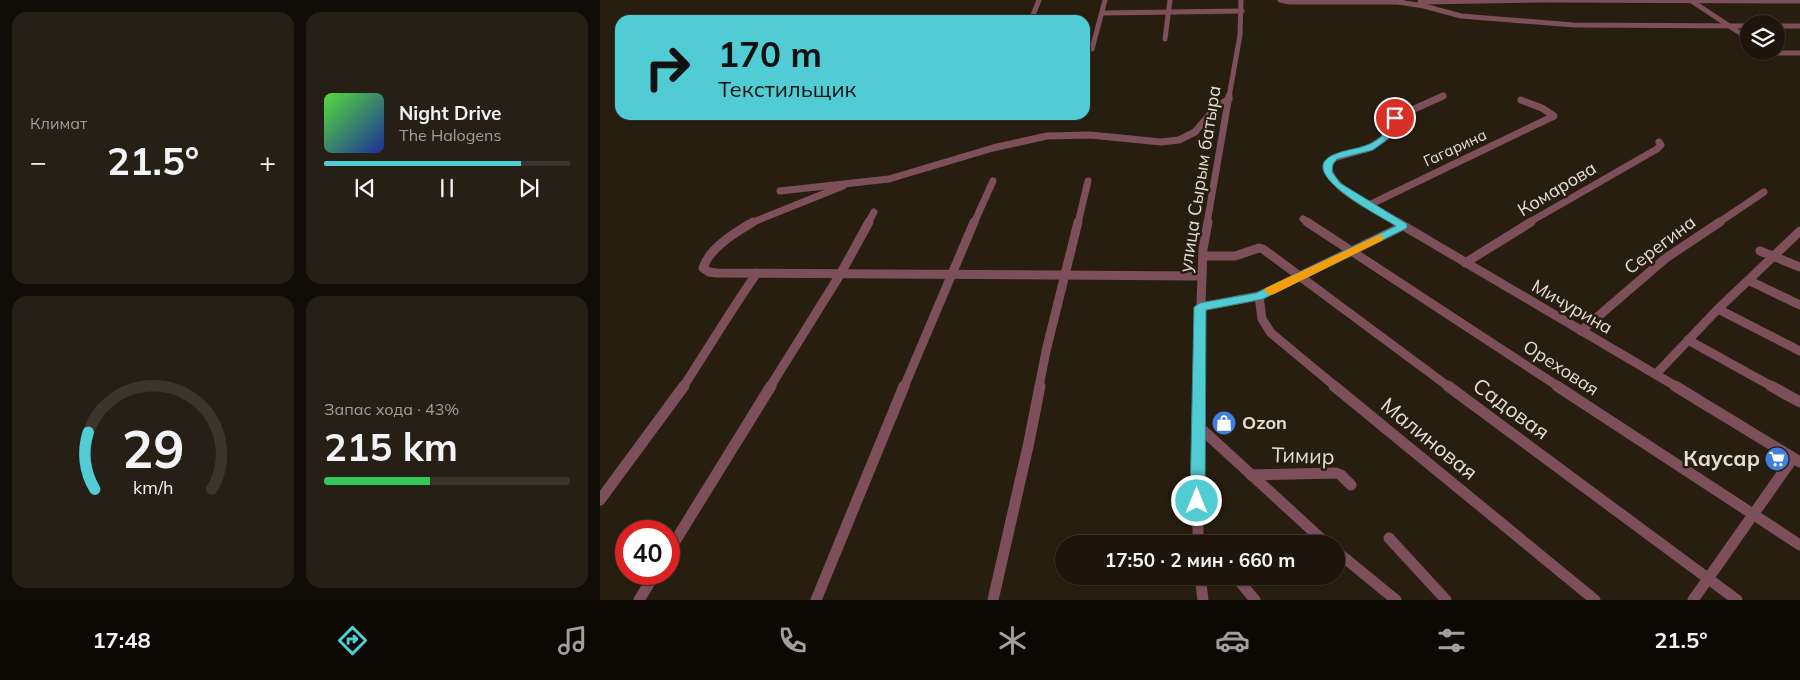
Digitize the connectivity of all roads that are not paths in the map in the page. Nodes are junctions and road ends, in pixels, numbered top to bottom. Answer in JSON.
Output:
{"nodes":[{"id":1,"x":1039,"y":0,"type":"edge"},
{"id":2,"x":1105,"y":0,"type":"edge"},
{"id":3,"x":1170,"y":0,"type":"edge"},
{"id":4,"x":1242,"y":0,"type":"edge"},
{"id":5,"x":1280,"y":0,"type":"edge"},
{"id":6,"x":1548,"y":0,"type":"edge"},
{"id":7,"x":1690,"y":0,"type":"edge"},
{"id":8,"x":1800,"y":1,"type":"edge"},
{"id":9,"x":1398,"y":2,"type":"junction"},
{"id":10,"x":1242,"y":11,"type":"junction"},
{"id":11,"x":1170,"y":12,"type":"junction"},
{"id":12,"x":1102,"y":13,"type":"junction"},
{"id":13,"x":1033,"y":15,"type":"edge"},
{"id":14,"x":1728,"y":26,"type":"junction"},
{"id":15,"x":1740,"y":26,"type":"edge"},
{"id":16,"x":1785,"y":26,"type":"edge"},
{"id":17,"x":1800,"y":26,"type":"edge"},
{"id":18,"x":1740,"y":34,"type":"edge"},
{"id":19,"x":1165,"y":39,"type":"dead end"},
{"id":20,"x":1092,"y":49,"type":"dead end"},
{"id":21,"x":1800,"y":53,"type":"edge"},
{"id":22,"x":1785,"y":54,"type":"edge"},
{"id":23,"x":1443,"y":96,"type":"dead end"},
{"id":24,"x":1229,"y":99,"type":"junction"},
{"id":25,"x":1521,"y":100,"type":"dead end"},
{"id":26,"x":1659,"y":142,"type":"dead end"},
{"id":27,"x":1330,"y":177,"type":"joint"},
{"id":28,"x":993,"y":181,"type":"dead end"},
{"id":29,"x":1088,"y":181,"type":"dead end"},
{"id":30,"x":843,"y":186,"type":"junction"},
{"id":31,"x":780,"y":191,"type":"dead end"},
{"id":32,"x":1764,"y":192,"type":"dead end"},
{"id":33,"x":1369,"y":206,"type":"junction"},
{"id":34,"x":874,"y":212,"type":"dead end"},
{"id":35,"x":1303,"y":219,"type":"dead end"},
{"id":36,"x":1403,"y":226,"type":"junction"},
{"id":37,"x":1800,"y":231,"type":"edge"},
{"id":38,"x":1262,"y":249,"type":"joint"},
{"id":39,"x":1760,"y":251,"type":"dead end"},
{"id":40,"x":1352,"y":252,"type":"junction"},
{"id":41,"x":1202,"y":256,"type":"junction"},
{"id":42,"x":1774,"y":256,"type":"junction"},
{"id":43,"x":1465,"y":263,"type":"junction"},
{"id":44,"x":1800,"y":267,"type":"edge"},
{"id":45,"x":757,"y":273,"type":"junction"},
{"id":46,"x":840,"y":273,"type":"junction"},
{"id":47,"x":951,"y":273,"type":"junction"},
{"id":48,"x":1066,"y":274,"type":"junction"},
{"id":49,"x":1202,"y":276,"type":"junction"},
{"id":50,"x":1299,"y":277,"type":"junction"},
{"id":51,"x":1750,"y":280,"type":"junction"},
{"id":52,"x":1259,"y":296,"type":"junction"},
{"id":53,"x":1800,"y":305,"type":"edge"},
{"id":54,"x":1200,"y":307,"type":"junction"},
{"id":55,"x":1718,"y":309,"type":"junction"},
{"id":56,"x":1581,"y":331,"type":"junction"},
{"id":57,"x":1688,"y":340,"type":"junction"},
{"id":58,"x":1800,"y":351,"type":"edge"},
{"id":59,"x":1656,"y":374,"type":"junction"},
{"id":60,"x":1800,"y":402,"type":"edge"},
{"id":61,"x":1197,"y":424,"type":"junction"},
{"id":62,"x":1797,"y":460,"type":"edge"},
{"id":63,"x":1251,"y":475,"type":"junction"},
{"id":64,"x":1351,"y":485,"type":"dead end"},
{"id":65,"x":600,"y":500,"type":"edge"},
{"id":66,"x":1755,"y":514,"type":"junction"},
{"id":67,"x":680,"y":533,"type":"edge"},
{"id":68,"x":1200,"y":535,"type":"edge"},
{"id":69,"x":1317,"y":535,"type":"edge"},
{"id":70,"x":1389,"y":538,"type":"dead end"},
{"id":71,"x":1800,"y":545,"type":"edge"},
{"id":72,"x":1345,"y":558,"type":"edge"},
{"id":73,"x":1709,"y":579,"type":"junction"},
{"id":74,"x":648,"y":585,"type":"edge"},
{"id":75,"x":1201,"y":585,"type":"edge"},
{"id":76,"x":1242,"y":585,"type":"edge"},
{"id":77,"x":639,"y":600,"type":"edge"},
{"id":78,"x":816,"y":600,"type":"edge"},
{"id":79,"x":993,"y":600,"type":"edge"},
{"id":80,"x":1202,"y":600,"type":"edge"},
{"id":81,"x":1255,"y":600,"type":"edge"},
{"id":82,"x":1396,"y":600,"type":"edge"},
{"id":83,"x":1446,"y":600,"type":"edge"},
{"id":84,"x":1595,"y":600,"type":"edge"},
{"id":85,"x":1693,"y":600,"type":"edge"},
{"id":86,"x":1737,"y":600,"type":"edge"}],
"edges":[{"from":1,"to":13,"type":"street"},
{"from":2,"to":12,"type":"street"},
{"from":3,"to":11,"type":"street"},
{"from":4,"to":10,"type":"street","name":"улица Сырым батыра"},
{"from":5,"to":9,"type":"street"},
{"from":6,"to":7,"type":"street"},
{"from":6,"to":9,"type":"street"},
{"from":7,"to":8,"type":"street"},
{"from":7,"to":14,"type":"street"},
{"from":9,"to":14,"type":"street"},
{"from":10,"to":11,"type":"street"},
{"from":10,"to":24,"type":"street","name":"улица Сырым батыра"},
{"from":11,"to":12,"type":"street"},
{"from":11,"to":19,"type":"street"},
{"from":12,"to":20,"type":"street"},
{"from":14,"to":15,"type":"street"},
{"from":14,"to":18,"type":"street"},
{"from":16,"to":17,"type":"street"},
{"from":21,"to":22,"type":"street"},
{"from":23,"to":27,"type":"street"},
{"from":24,"to":30,"type":"street"},
{"from":24,"to":41,"type":"street","name":"улица Сырым батыра"},
{"from":25,"to":33,"type":"street","name":"Гагарина"},
{"from":26,"to":43,"type":"street","name":"Комарова"},
{"from":27,"to":33,"type":"street","name":"Мичурина"},
{"from":28,"to":47,"type":"street"},
{"from":29,"to":48,"type":"street"},
{"from":30,"to":31,"type":"street"},
{"from":30,"to":45,"type":"street"},
{"from":32,"to":56,"type":"street","name":"Серегина"},
{"from":33,"to":36,"type":"street","name":"Мичурина"},
{"from":34,"to":46,"type":"street"},
{"from":35,"to":40,"type":"street","name":"Ореховая"},
{"from":36,"to":40,"type":"street"},
{"from":36,"to":43,"type":"street","name":"Мичурина"},
{"from":37,"to":42,"type":"street"},
{"from":38,"to":41,"type":"street"},
{"from":38,"to":50,"type":"street","name":"Садовая"},
{"from":39,"to":42,"type":"street"},
{"from":40,"to":50,"type":"street"},
{"from":40,"to":66,"type":"street","name":"Ореховая"},
{"from":41,"to":49,"type":"street","name":"улица Сырым батыра"},
{"from":42,"to":44,"type":"street"},
{"from":42,"to":51,"type":"street"},
{"from":43,"to":56,"type":"street","name":"Мичурина"},
{"from":45,"to":46,"type":"street"},
{"from":45,"to":65,"type":"street"},
{"from":46,"to":47,"type":"street"},
{"from":46,"to":67,"type":"street"},
{"from":47,"to":48,"type":"street"},
{"from":47,"to":78,"type":"street"},
{"from":48,"to":49,"type":"street"},
{"from":48,"to":79,"type":"street"},
{"from":49,"to":54,"type":"street","name":"улица Сырым батыра"},
{"from":50,"to":52,"type":"street"},
{"from":50,"to":73,"type":"street","name":"Садовая"},
{"from":51,"to":53,"type":"street"},
{"from":51,"to":55,"type":"street"},
{"from":52,"to":54,"type":"street"},
{"from":52,"to":84,"type":"street","name":"Малиновая"},
{"from":54,"to":61,"type":"street","name":"улица Сырым батыра"},
{"from":55,"to":57,"type":"street"},
{"from":55,"to":58,"type":"street"},
{"from":56,"to":59,"type":"street","name":"Мичурина"},
{"from":57,"to":59,"type":"street"},
{"from":57,"to":60,"type":"street"},
{"from":59,"to":62,"type":"street","name":"Мичурина"},
{"from":61,"to":63,"type":"street"},
{"from":61,"to":68,"type":"street","name":"улица Сырым батыра"},
{"from":62,"to":66,"type":"street"},
{"from":63,"to":64,"type":"street","name":"Тимир"},
{"from":63,"to":69,"type":"street"},
{"from":66,"to":71,"type":"street","name":"Ореховая"},
{"from":66,"to":73,"type":"street"},
{"from":70,"to":83,"type":"street"},
{"from":72,"to":82,"type":"street"},
{"from":73,"to":85,"type":"street"},
{"from":73,"to":86,"type":"street","name":"Садовая"},
{"from":74,"to":77,"type":"street"},
{"from":75,"to":80,"type":"street"},
{"from":76,"to":81,"type":"street"}]}
